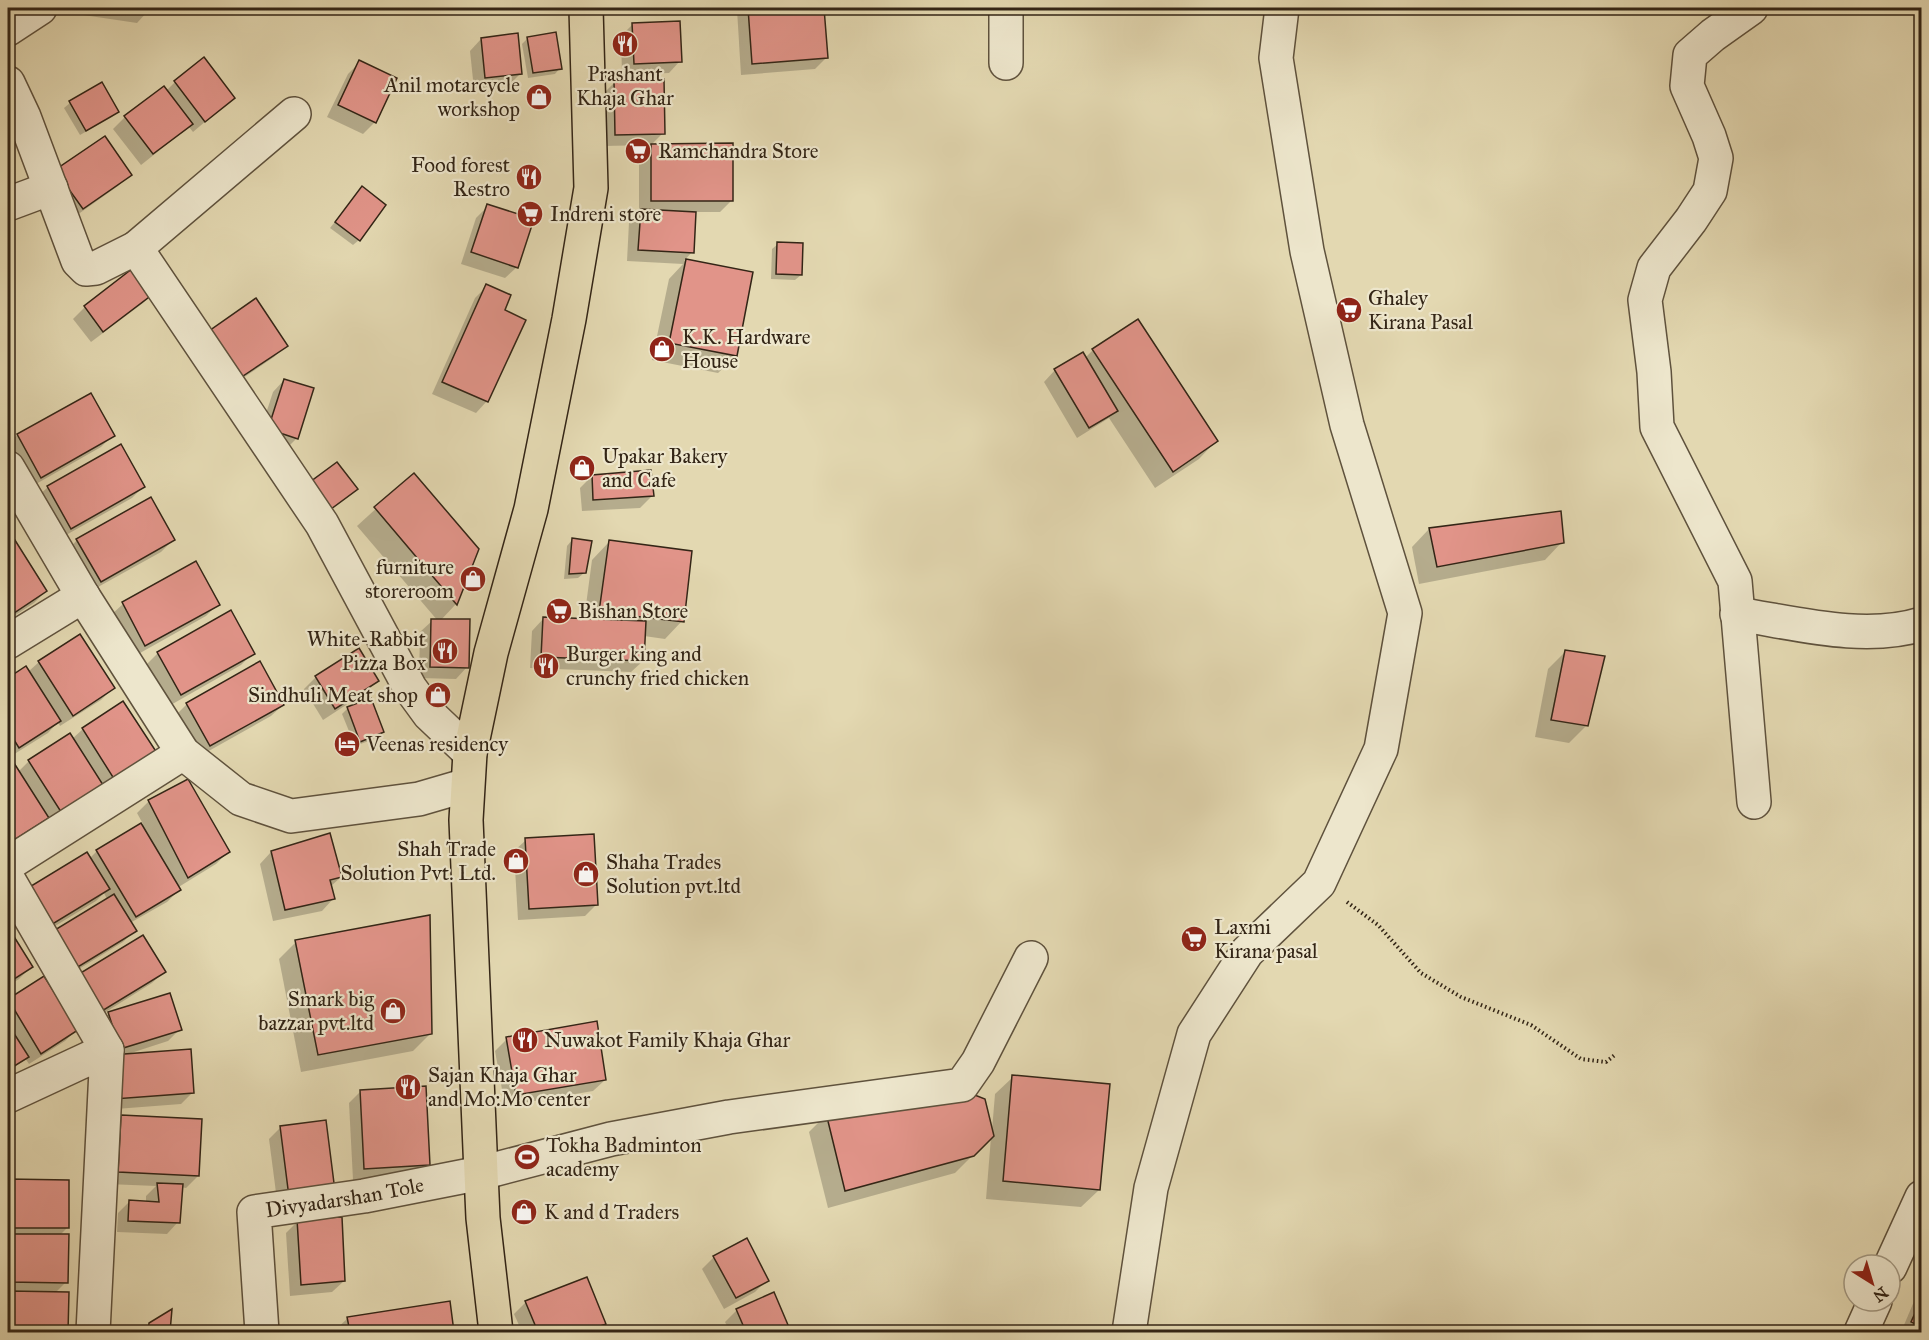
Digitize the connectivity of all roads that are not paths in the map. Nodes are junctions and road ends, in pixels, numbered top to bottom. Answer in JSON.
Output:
{"nodes":[{"id":1,"x":40,"y":8,"type":"edge"},
{"id":2,"x":586,"y":8,"type":"edge"},
{"id":3,"x":1006,"y":8,"type":"edge"},
{"id":4,"x":1282,"y":8,"type":"edge"},
{"id":5,"x":1751,"y":8,"type":"edge"},
{"id":6,"x":8,"y":29,"type":"edge"},
{"id":7,"x":1006,"y":63,"type":"dead end"},
{"id":8,"x":8,"y":83,"type":"edge"},
{"id":9,"x":294,"y":114,"type":"dead end"},
{"id":10,"x":51,"y":188,"type":"junction"},
{"id":11,"x":8,"y":204,"type":"edge"},
{"id":12,"x":136,"y":248,"type":"junction"},
{"id":13,"x":8,"y":468,"type":"edge"},
{"id":14,"x":83,"y":596,"type":"junction"},
{"id":15,"x":1737,"y":614,"type":"junction"},
{"id":16,"x":1922,"y":624,"type":"edge"},
{"id":17,"x":8,"y":642,"type":"edge"},
{"id":18,"x":183,"y":753,"type":"junction"},
{"id":19,"x":468,"y":769,"type":"junction"},
{"id":20,"x":1754,"y":802,"type":"dead end"},
{"id":21,"x":8,"y":864,"type":"edge"},
{"id":22,"x":8,"y":879,"type":"edge"},
{"id":23,"x":1031,"y":958,"type":"dead end"},
{"id":24,"x":107,"y":1050,"type":"junction"},
{"id":25,"x":8,"y":1096,"type":"edge"},
{"id":26,"x":481,"y":1173,"type":"junction"},
{"id":27,"x":1922,"y":1197,"type":"edge"},
{"id":28,"x":1896,"y":1253,"type":"edge"},
{"id":29,"x":1870,"y":1313,"type":"edge"},
{"id":30,"x":93,"y":1332,"type":"edge"},
{"id":31,"x":262,"y":1332,"type":"edge"},
{"id":32,"x":496,"y":1332,"type":"edge"},
{"id":33,"x":1129,"y":1332,"type":"edge"},
{"id":34,"x":1861,"y":1332,"type":"edge"}],
"edges":[{"from":1,"to":6,"type":"street"},
{"from":2,"to":19,"type":"main road"},
{"from":3,"to":7,"type":"street"},
{"from":4,"to":33,"type":"street"},
{"from":5,"to":15,"type":"street"},
{"from":8,"to":10,"type":"street"},
{"from":9,"to":12,"type":"street"},
{"from":10,"to":11,"type":"street"},
{"from":10,"to":12,"type":"street"},
{"from":12,"to":19,"type":"street"},
{"from":13,"to":14,"type":"street"},
{"from":14,"to":17,"type":"street"},
{"from":14,"to":18,"type":"street"},
{"from":15,"to":16,"type":"street"},
{"from":15,"to":20,"type":"street"},
{"from":18,"to":19,"type":"street"},
{"from":18,"to":21,"type":"street"},
{"from":19,"to":26,"type":"main road"},
{"from":22,"to":24,"type":"street"},
{"from":23,"to":26,"type":"street"},
{"from":24,"to":25,"type":"street"},
{"from":24,"to":30,"type":"street"},
{"from":26,"to":31,"type":"street","name":"Divyadarshan Tole"},
{"from":26,"to":32,"type":"main road"},
{"from":27,"to":28,"type":"street"},
{"from":29,"to":34,"type":"street"}]}
